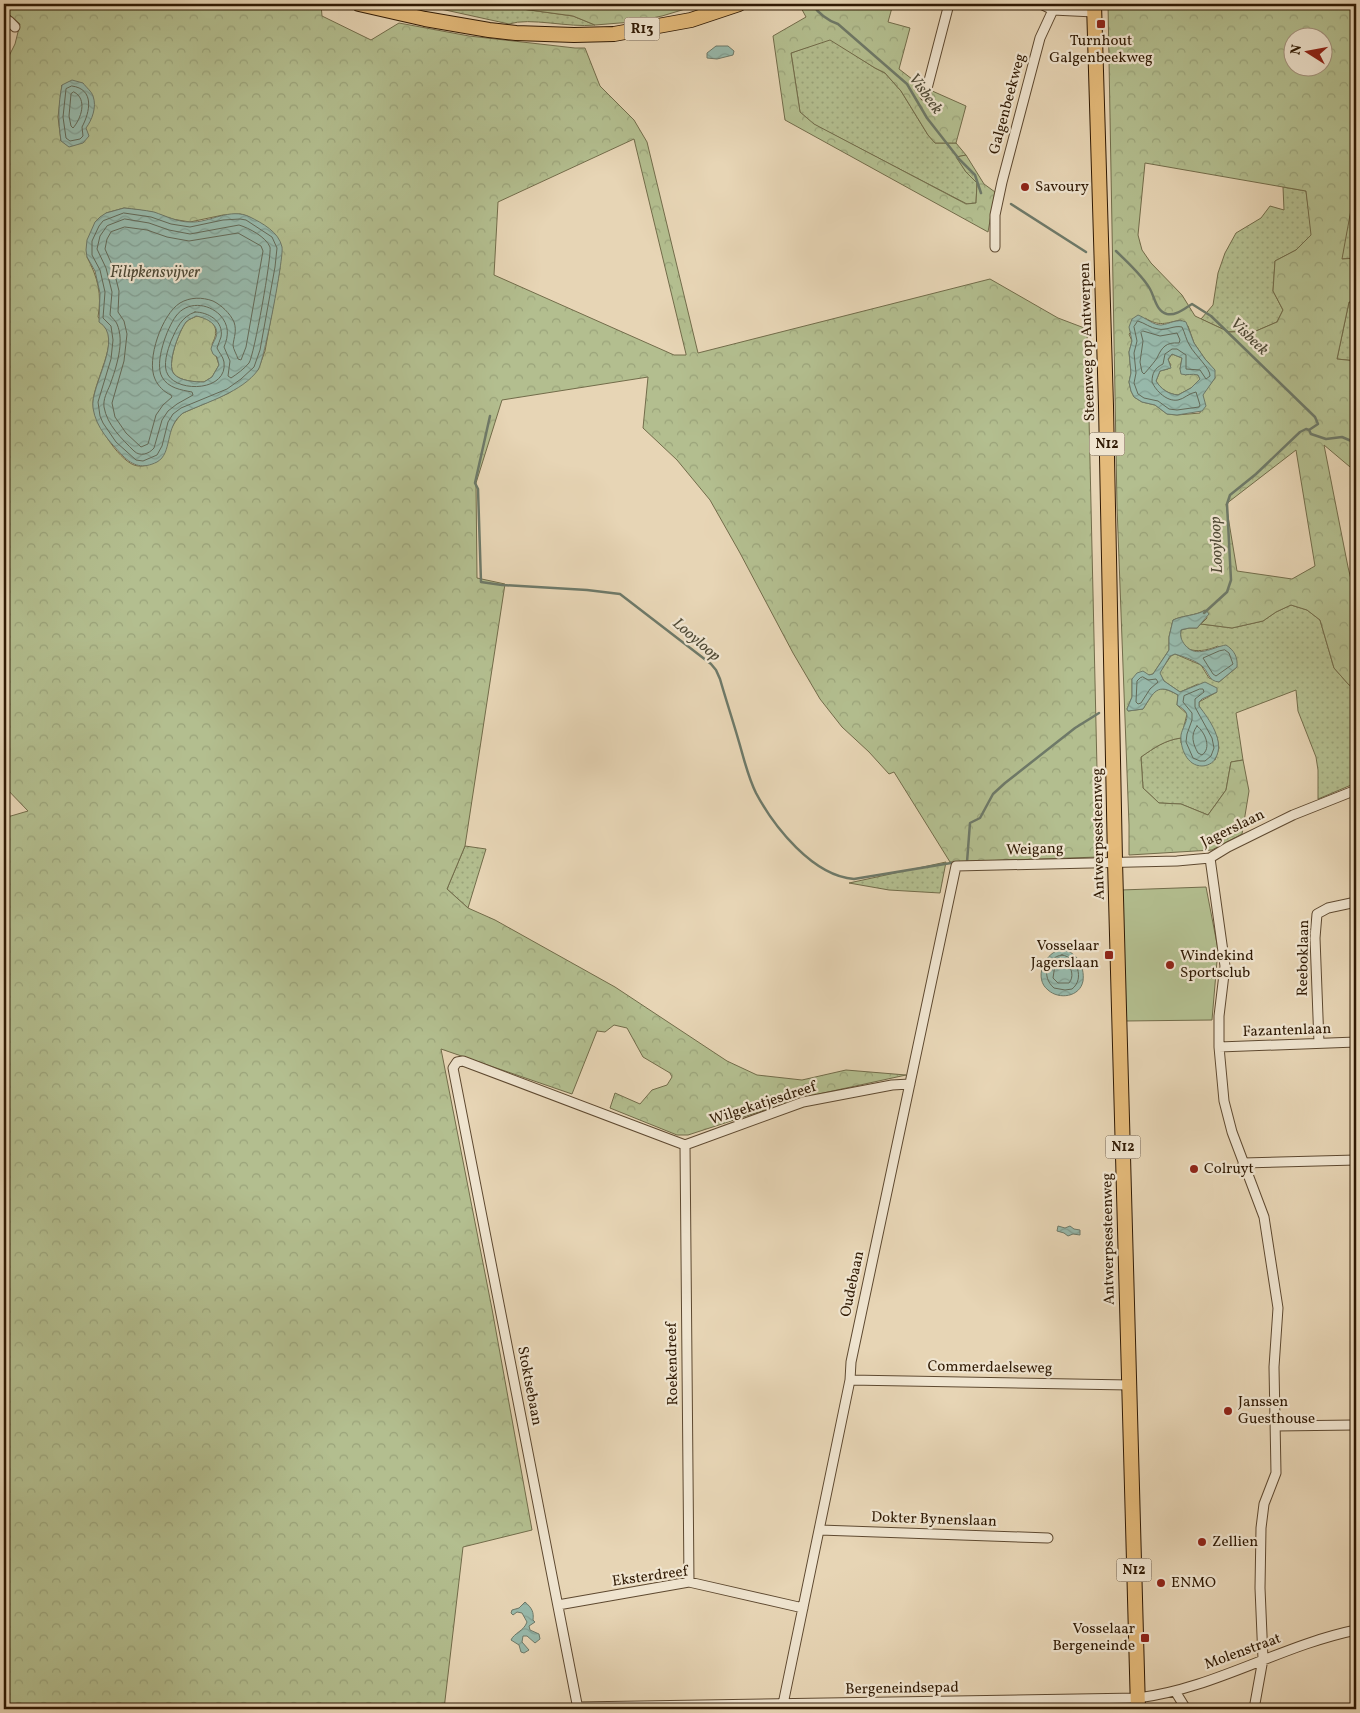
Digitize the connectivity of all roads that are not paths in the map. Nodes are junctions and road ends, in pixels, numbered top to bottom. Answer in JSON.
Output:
{"nodes":[{"id":1,"x":364,"y":4,"type":"edge"},
{"id":2,"x":402,"y":4,"type":"edge"},
{"id":3,"x":739,"y":4,"type":"edge"},
{"id":4,"x":949,"y":4,"type":"edge"},
{"id":5,"x":1041,"y":4,"type":"edge"},
{"id":6,"x":1094,"y":8,"type":"edge"},
{"id":7,"x":1053,"y":10,"type":"junction"},
{"id":8,"x":4,"y":18,"type":"edge"},
{"id":9,"x":15,"y":27,"type":"dead end"},
{"id":10,"x":541,"y":33,"type":"junction"},
{"id":11,"x":925,"y":96,"type":"dead end"},
{"id":12,"x":995,"y":247,"type":"dead end"},
{"id":13,"x":1112,"y":709,"type":"joint"},
{"id":14,"x":1356,"y":790,"type":"edge"},
{"id":15,"x":1210,"y":858,"type":"junction"},
{"id":16,"x":1115,"y":861,"type":"junction"},
{"id":17,"x":956,"y":866,"type":"joint"},
{"id":18,"x":1356,"y":902,"type":"edge"},
{"id":19,"x":1356,"y":1042,"type":"edge"},
{"id":20,"x":1319,"y":1043,"type":"junction"},
{"id":21,"x":1219,"y":1047,"type":"junction"},
{"id":22,"x":910,"y":1084,"type":"junction"},
{"id":23,"x":685,"y":1145,"type":"junction"},
{"id":24,"x":1356,"y":1160,"type":"edge"},
{"id":25,"x":1243,"y":1163,"type":"junction"},
{"id":26,"x":850,"y":1380,"type":"junction"},
{"id":27,"x":1129,"y":1385,"type":"junction"},
{"id":28,"x":1354,"y":1425,"type":"dead end"},
{"id":29,"x":1276,"y":1426,"type":"junction"},
{"id":30,"x":820,"y":1530,"type":"junction"},
{"id":31,"x":1048,"y":1538,"type":"dead end"},
{"id":32,"x":689,"y":1582,"type":"junction"},
{"id":33,"x":558,"y":1605,"type":"junction"},
{"id":34,"x":803,"y":1608,"type":"junction"},
{"id":35,"x":1356,"y":1630,"type":"edge"},
{"id":36,"x":1263,"y":1659,"type":"junction"},
{"id":37,"x":1175,"y":1691,"type":"junction"},
{"id":38,"x":1138,"y":1704,"type":"edge"},
{"id":39,"x":782,"y":1707,"type":"edge"},
{"id":40,"x":578,"y":1708,"type":"edge"},
{"id":41,"x":1186,"y":1709,"type":"edge"},
{"id":42,"x":1254,"y":1709,"type":"edge"}],
"edges":[{"from":1,"to":10,"type":"main road","number":"R13"},
{"from":2,"to":10,"type":"main road","number":"R13"},
{"from":3,"to":10,"type":"main road","number":"R13"},
{"from":4,"to":11,"type":"street"},
{"from":5,"to":7,"type":"street"},
{"from":6,"to":7,"type":"street"},
{"from":6,"to":13,"type":"main road","name":"Steenweg op Antwerpen","number":"N12"},
{"from":7,"to":12,"type":"street","name":"Galgenbeekweg"},
{"from":8,"to":9,"type":"street"},
{"from":13,"to":16,"type":"main road","name":"Antwerpsesteenweg","number":"N12"},
{"from":14,"to":15,"type":"street","name":"Jagerslaan"},
{"from":15,"to":16,"type":"street","name":"Jagerslaan"},
{"from":15,"to":21,"type":"street"},
{"from":16,"to":17,"type":"street","name":"Weigang"},
{"from":16,"to":27,"type":"main road","name":"Antwerpsesteenweg","number":"N12"},
{"from":17,"to":22,"type":"street","name":"Oudebaan"},
{"from":18,"to":20,"type":"street","name":"Reeboklaan"},
{"from":19,"to":20,"type":"street","name":"Fazantenlaan"},
{"from":20,"to":21,"type":"street","name":"Fazantenlaan"},
{"from":21,"to":25,"type":"street"},
{"from":22,"to":23,"type":"street","name":"Wilgekatjesdreef"},
{"from":22,"to":26,"type":"street","name":"Oudebaan"},
{"from":23,"to":32,"type":"street","name":"Roekendreef"},
{"from":23,"to":33,"type":"street","name":"Stoktsebaan"},
{"from":24,"to":25,"type":"street"},
{"from":25,"to":29,"type":"street"},
{"from":26,"to":27,"type":"street","name":"Commerdaelseweg"},
{"from":26,"to":30,"type":"street","name":"Oudebaan"},
{"from":27,"to":38,"type":"main road","name":"Antwerpsesteenweg","number":"N12"},
{"from":28,"to":29,"type":"street"},
{"from":29,"to":36,"type":"street"},
{"from":30,"to":31,"type":"street","name":"Dokter Bynenslaan"},
{"from":30,"to":34,"type":"street","name":"Oudebaan"},
{"from":32,"to":33,"type":"street","name":"Eksterdreef"},
{"from":32,"to":34,"type":"street","name":"Eksterdreef"},
{"from":33,"to":40,"type":"street","name":"Stoktsebaan"},
{"from":34,"to":39,"type":"street","name":"Oudebaan"},
{"from":35,"to":36,"type":"street","name":"Molenstraat"},
{"from":36,"to":37,"type":"street","name":"Molenstraat"},
{"from":36,"to":42,"type":"street"},
{"from":37,"to":38,"type":"street","name":"Molenstraat"},
{"from":37,"to":41,"type":"street"},
{"from":38,"to":39,"type":"street","name":"Bergeneindsepad"},
{"from":39,"to":40,"type":"street","name":"Bergeneindsepad"}]}
